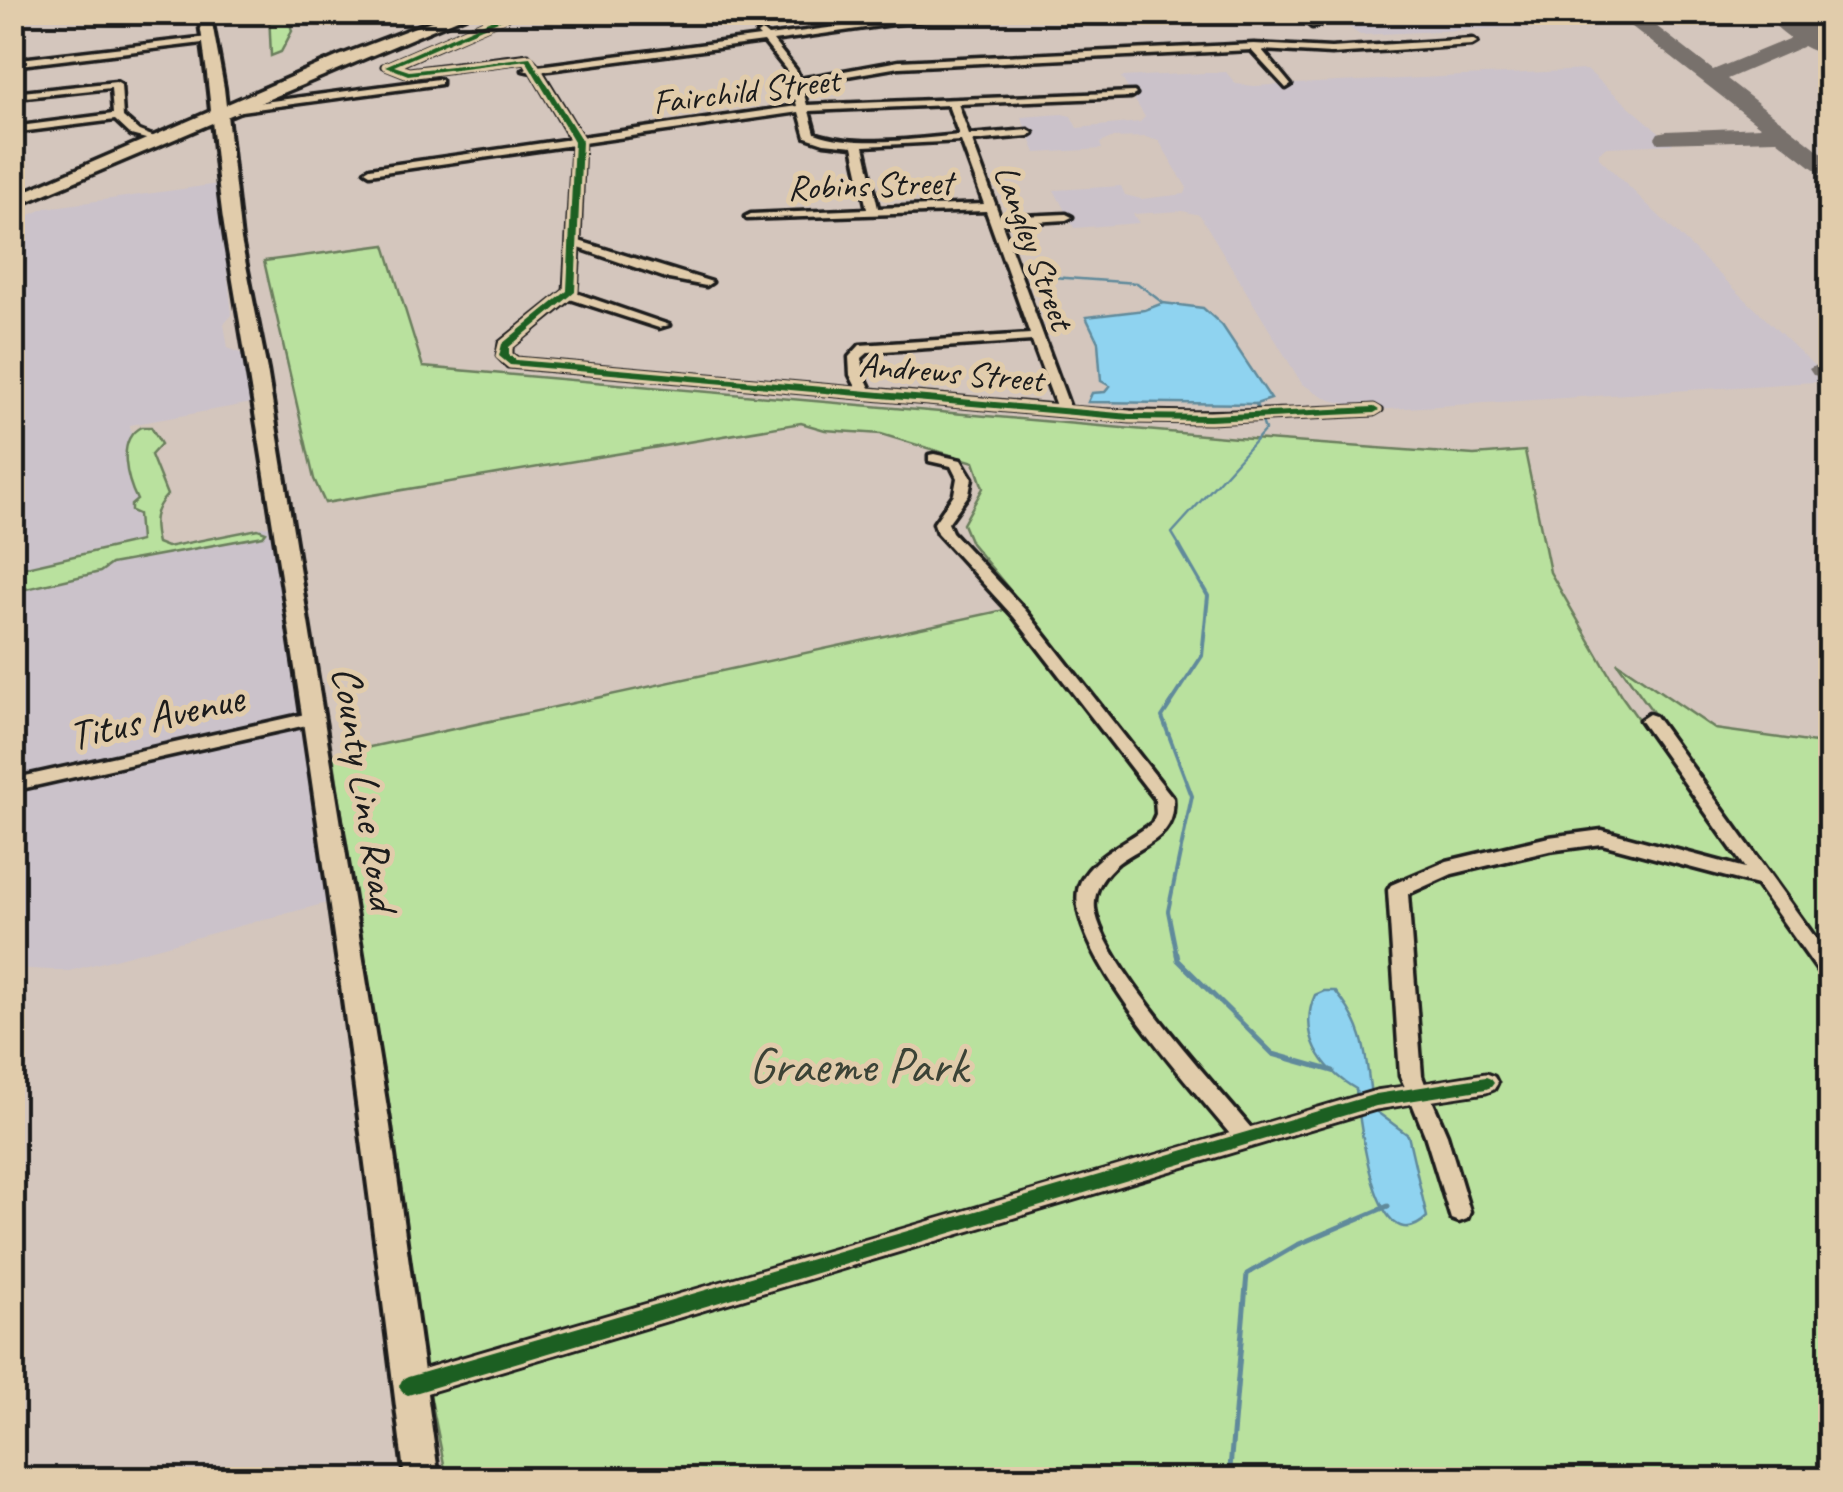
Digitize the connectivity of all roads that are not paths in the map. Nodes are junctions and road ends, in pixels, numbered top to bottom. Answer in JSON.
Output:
{"nodes":[{"id":1,"x":204,"y":12,"type":"edge"},
{"id":2,"x":468,"y":12,"type":"edge"},
{"id":3,"x":516,"y":12,"type":"edge"},
{"id":4,"x":880,"y":12,"type":"edge"},
{"id":5,"x":974,"y":12,"type":"edge"},
{"id":6,"x":1298,"y":12,"type":"edge"},
{"id":7,"x":1315,"y":25,"type":"dead end"},
{"id":8,"x":765,"y":39,"type":"junction"},
{"id":9,"x":208,"y":40,"type":"junction"},
{"id":10,"x":1472,"y":42,"type":"dead end"},
{"id":11,"x":1254,"y":47,"type":"junction"},
{"id":12,"x":358,"y":54,"type":"junction"},
{"id":13,"x":12,"y":63,"type":"edge"},
{"id":14,"x":532,"y":63,"type":"junction"},
{"id":15,"x":798,"y":82,"type":"junction"},
{"id":16,"x":1286,"y":85,"type":"dead end"},
{"id":17,"x":218,"y":88,"type":"junction"},
{"id":18,"x":260,"y":92,"type":"junction"},
{"id":19,"x":1132,"y":94,"type":"dead end"},
{"id":20,"x":16,"y":95,"type":"dead end"},
{"id":21,"x":952,"y":101,"type":"junction"},
{"id":22,"x":805,"y":108,"type":"junction"},
{"id":23,"x":220,"y":111,"type":"junction"},
{"id":24,"x":117,"y":117,"type":"junction"},
{"id":25,"x":12,"y":130,"type":"edge"},
{"id":26,"x":1028,"y":133,"type":"dead end"},
{"id":27,"x":964,"y":137,"type":"junction"},
{"id":28,"x":153,"y":140,"type":"junction"},
{"id":29,"x":578,"y":141,"type":"junction"},
{"id":30,"x":858,"y":144,"type":"junction"},
{"id":31,"x":370,"y":171,"type":"dead end"},
{"id":32,"x":12,"y":203,"type":"edge"},
{"id":33,"x":991,"y":207,"type":"junction"},
{"id":34,"x":873,"y":212,"type":"junction"},
{"id":35,"x":751,"y":217,"type":"dead end"},
{"id":36,"x":1066,"y":217,"type":"dead end"},
{"id":37,"x":996,"y":221,"type":"junction"},
{"id":38,"x":574,"y":243,"type":"junction"},
{"id":39,"x":706,"y":282,"type":"dead end"},
{"id":40,"x":570,"y":295,"type":"junction"},
{"id":41,"x":662,"y":325,"type":"dead end"},
{"id":42,"x":1037,"y":338,"type":"junction"},
{"id":43,"x":866,"y":395,"type":"junction"},
{"id":44,"x":1374,"y":410,"type":"dead end"},
{"id":45,"x":1064,"y":411,"type":"junction"},
{"id":46,"x":934,"y":458,"type":"dead end"},
{"id":47,"x":314,"y":718,"type":"junction"},
{"id":48,"x":1649,"y":720,"type":"dead end"},
{"id":49,"x":12,"y":785,"type":"edge"},
{"id":50,"x":1764,"y":880,"type":"junction"},
{"id":51,"x":1830,"y":973,"type":"edge"},
{"id":52,"x":1486,"y":1083,"type":"dead end"},
{"id":53,"x":1420,"y":1094,"type":"junction"},
{"id":54,"x":1247,"y":1139,"type":"junction"},
{"id":55,"x":1459,"y":1212,"type":"dead end"},
{"id":56,"x":408,"y":1386,"type":"junction"},
{"id":57,"x":422,"y":1480,"type":"edge"}],
"edges":[{"from":1,"to":9,"type":"main road","name":"County Line Road"},
{"from":2,"to":12,"type":"highway"},
{"from":3,"to":14,"type":"street"},
{"from":4,"to":8,"type":"street"},
{"from":5,"to":8,"type":"street"},
{"from":6,"to":7,"type":"street"},
{"from":8,"to":14,"type":"street"},
{"from":8,"to":15,"type":"street"},
{"from":9,"to":13,"type":"street"},
{"from":9,"to":17,"type":"main road","name":"County Line Road"},
{"from":10,"to":11,"type":"street"},
{"from":11,"to":15,"type":"street"},
{"from":11,"to":16,"type":"street"},
{"from":12,"to":18,"type":"highway"},
{"from":12,"to":23,"type":"highway"},
{"from":14,"to":23,"type":"street"},
{"from":14,"to":29,"type":"street"},
{"from":15,"to":22,"type":"street"},
{"from":17,"to":18,"type":"highway"},
{"from":17,"to":23,"type":"main road","name":"County Line Road"},
{"from":18,"to":23,"type":"highway"},
{"from":19,"to":21,"type":"street","name":"Fairchild Street"},
{"from":20,"to":24,"type":"street"},
{"from":21,"to":22,"type":"street","name":"Fairchild Street"},
{"from":21,"to":27,"type":"street","name":"Langley Street"},
{"from":22,"to":29,"type":"street","name":"Fairchild Street"},
{"from":22,"to":30,"type":"street"},
{"from":23,"to":28,"type":"highway"},
{"from":23,"to":47,"type":"main road","name":"County Line Road"},
{"from":24,"to":25,"type":"street"},
{"from":24,"to":28,"type":"street"},
{"from":26,"to":27,"type":"street"},
{"from":27,"to":30,"type":"street"},
{"from":27,"to":33,"type":"street","name":"Langley Street"},
{"from":28,"to":32,"type":"highway"},
{"from":29,"to":31,"type":"street","name":"Fairchild Street"},
{"from":29,"to":38,"type":"street"},
{"from":30,"to":34,"type":"street"},
{"from":33,"to":34,"type":"street","name":"Robins Street"},
{"from":33,"to":37,"type":"street","name":"Langley Street"},
{"from":34,"to":35,"type":"street","name":"Robins Street"},
{"from":36,"to":37,"type":"street"},
{"from":37,"to":42,"type":"street","name":"Langley Street"},
{"from":38,"to":39,"type":"street"},
{"from":38,"to":40,"type":"street"},
{"from":40,"to":41,"type":"street"},
{"from":40,"to":43,"type":"street","name":"Andrews Street"},
{"from":42,"to":43,"type":"street"},
{"from":42,"to":45,"type":"street","name":"Langley Street"},
{"from":43,"to":45,"type":"street","name":"Andrews Street"},
{"from":44,"to":45,"type":"street","name":"Andrews Street"},
{"from":46,"to":54,"type":"street"},
{"from":47,"to":49,"type":"street","name":"Titus Avenue"},
{"from":47,"to":56,"type":"main road","name":"County Line Road"},
{"from":48,"to":50,"type":"street"},
{"from":50,"to":51,"type":"street"},
{"from":50,"to":53,"type":"street"},
{"from":52,"to":53,"type":"street"},
{"from":53,"to":54,"type":"street"},
{"from":53,"to":55,"type":"street"},
{"from":54,"to":56,"type":"street"},
{"from":56,"to":57,"type":"main road","name":"County Line Road"}]}
